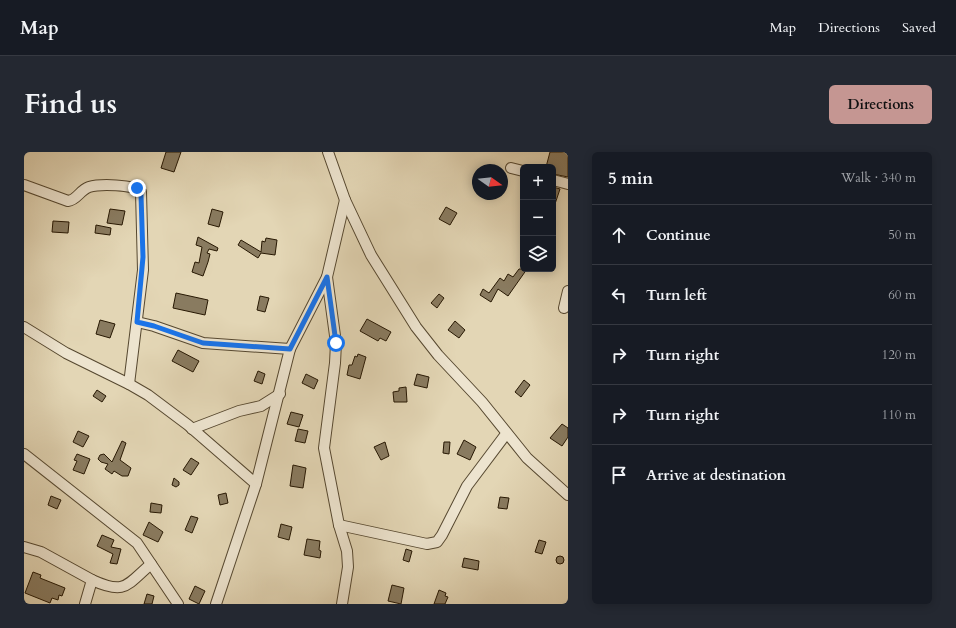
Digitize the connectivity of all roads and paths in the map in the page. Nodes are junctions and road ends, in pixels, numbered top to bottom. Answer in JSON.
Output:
{"nodes":[{"id":1,"x":328,"y":152,"type":"edge"},
{"id":2,"x":511,"y":168,"type":"dead end"},
{"id":3,"x":520,"y":170,"type":"edge"},
{"id":4,"x":556,"y":181,"type":"edge"},
{"id":5,"x":568,"y":184,"type":"edge"},
{"id":6,"x":24,"y":185,"type":"edge"},
{"id":7,"x":345,"y":200,"type":"junction"},
{"id":8,"x":327,"y":277,"type":"junction"},
{"id":9,"x":568,"y":291,"type":"edge"},
{"id":10,"x":564,"y":308,"type":"dead end"},
{"id":11,"x":137,"y":322,"type":"junction"},
{"id":12,"x":24,"y":327,"type":"edge"},
{"id":13,"x":290,"y":349,"type":"junction"},
{"id":14,"x":129,"y":384,"type":"junction"},
{"id":15,"x":280,"y":394,"type":"junction"},
{"id":16,"x":192,"y":429,"type":"junction"},
{"id":17,"x":506,"y":434,"type":"junction"},
{"id":18,"x":24,"y":454,"type":"edge"},
{"id":19,"x":256,"y":484,"type":"junction"},
{"id":20,"x":568,"y":495,"type":"edge"},
{"id":21,"x":339,"y":525,"type":"junction"},
{"id":22,"x":24,"y":547,"type":"edge"},
{"id":23,"x":151,"y":564,"type":"junction"},
{"id":24,"x":92,"y":580,"type":"junction"},
{"id":25,"x":85,"y":604,"type":"edge"},
{"id":26,"x":178,"y":604,"type":"edge"},
{"id":27,"x":216,"y":604,"type":"edge"},
{"id":28,"x":342,"y":604,"type":"edge"}],
"edges":[{"from":1,"to":7,"type":"street"},
{"from":2,"to":3,"type":"street"},
{"from":4,"to":5,"type":"street"},
{"from":6,"to":11,"type":"street"},
{"from":7,"to":8,"type":"street"},
{"from":7,"to":17,"type":"street"},
{"from":8,"to":13,"type":"street"},
{"from":8,"to":21,"type":"street"},
{"from":9,"to":10,"type":"street"},
{"from":11,"to":13,"type":"street"},
{"from":11,"to":14,"type":"street"},
{"from":12,"to":14,"type":"street"},
{"from":13,"to":15,"type":"street"},
{"from":14,"to":16,"type":"street"},
{"from":15,"to":16,"type":"street"},
{"from":15,"to":19,"type":"street"},
{"from":16,"to":19,"type":"street"},
{"from":17,"to":20,"type":"street"},
{"from":17,"to":21,"type":"street"},
{"from":18,"to":23,"type":"street"},
{"from":19,"to":27,"type":"street"},
{"from":21,"to":28,"type":"street"},
{"from":22,"to":24,"type":"street"},
{"from":23,"to":24,"type":"street"},
{"from":23,"to":26,"type":"street"},
{"from":24,"to":25,"type":"street"}]}
